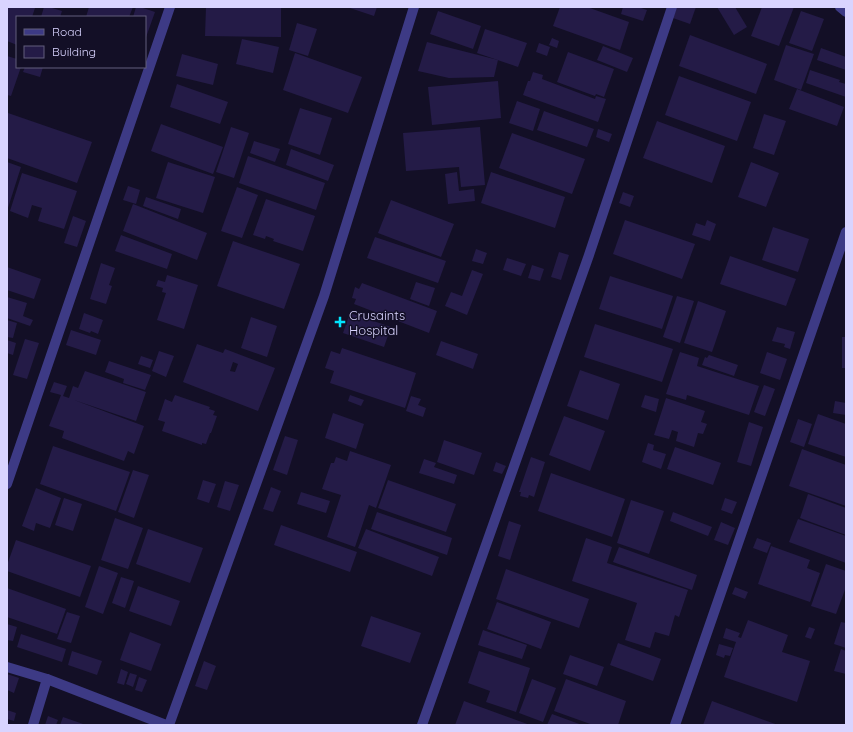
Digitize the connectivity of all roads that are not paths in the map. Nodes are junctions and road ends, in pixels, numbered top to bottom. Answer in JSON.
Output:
{"nodes":[{"id":1,"x":170,"y":7,"type":"edge"},
{"id":2,"x":414,"y":7,"type":"edge"},
{"id":3,"x":672,"y":7,"type":"edge"},
{"id":4,"x":840,"y":7,"type":"edge"},
{"id":5,"x":846,"y":12,"type":"edge"},
{"id":6,"x":846,"y":232,"type":"edge"},
{"id":7,"x":7,"y":484,"type":"edge"},
{"id":8,"x":7,"y":667,"type":"edge"},
{"id":9,"x":47,"y":679,"type":"junction"},
{"id":10,"x":33,"y":725,"type":"edge"},
{"id":11,"x":168,"y":725,"type":"edge"},
{"id":12,"x":422,"y":725,"type":"edge"},
{"id":13,"x":675,"y":725,"type":"edge"}],
"edges":[{"from":1,"to":7,"type":"street"},
{"from":2,"to":11,"type":"street"},
{"from":3,"to":12,"type":"street"},
{"from":4,"to":5,"type":"street"},
{"from":6,"to":13,"type":"street"},
{"from":8,"to":9,"type":"street"},
{"from":9,"to":10,"type":"street"},
{"from":9,"to":11,"type":"street"}]}
